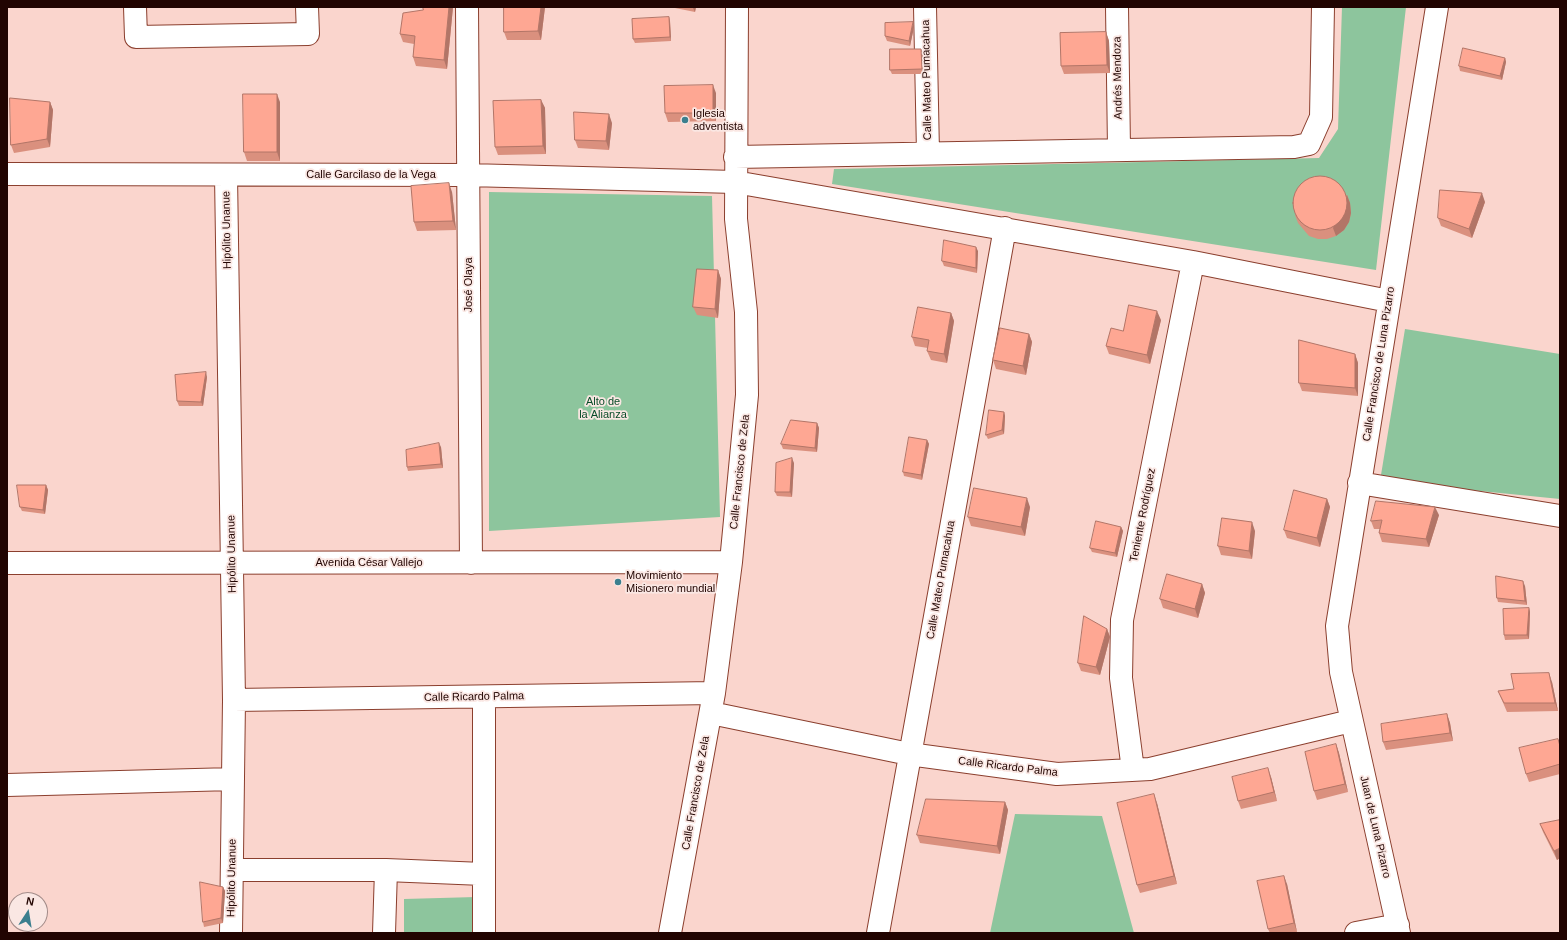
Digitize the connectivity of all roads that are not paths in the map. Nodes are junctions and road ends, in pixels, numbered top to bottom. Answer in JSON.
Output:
{"nodes":[{"id":1,"x":135,"y":7,"type":"edge"},
{"id":2,"x":307,"y":7,"type":"edge"},
{"id":3,"x":467,"y":7,"type":"edge"},
{"id":4,"x":738,"y":7,"type":"edge"},
{"id":5,"x":925,"y":7,"type":"edge"},
{"id":6,"x":1117,"y":7,"type":"edge"},
{"id":7,"x":1323,"y":7,"type":"edge"},
{"id":8,"x":1437,"y":7,"type":"edge"},
{"id":9,"x":1119,"y":149,"type":"junction"},
{"id":10,"x":928,"y":153,"type":"junction"},
{"id":11,"x":736,"y":157,"type":"junction"},
{"id":12,"x":7,"y":174,"type":"edge"},
{"id":13,"x":226,"y":175,"type":"junction"},
{"id":14,"x":468,"y":175,"type":"junction"},
{"id":15,"x":735,"y":182,"type":"junction"},
{"id":16,"x":1005,"y":228,"type":"junction"},
{"id":17,"x":1194,"y":262,"type":"junction"},
{"id":18,"x":1389,"y":300,"type":"junction"},
{"id":19,"x":1359,"y":483,"type":"junction"},
{"id":20,"x":1560,"y":516,"type":"edge"},
{"id":21,"x":7,"y":562,"type":"edge"},
{"id":22,"x":233,"y":562,"type":"junction"},
{"id":23,"x":731,"y":562,"type":"junction"},
{"id":24,"x":471,"y":563,"type":"junction"},
{"id":25,"x":484,"y":697,"type":"junction"},
{"id":26,"x":234,"y":700,"type":"junction"},
{"id":27,"x":713,"y":703,"type":"junction"},
{"id":28,"x":1351,"y":721,"type":"junction"},
{"id":29,"x":910,"y":754,"type":"junction"},
{"id":30,"x":1133,"y":770,"type":"junction"},
{"id":31,"x":233,"y":779,"type":"junction"},
{"id":32,"x":7,"y":785,"type":"edge"},
{"id":33,"x":232,"y":870,"type":"junction"},
{"id":34,"x":386,"y":870,"type":"junction"},
{"id":35,"x":483,"y":874,"type":"junction"},
{"id":36,"x":1398,"y":929,"type":"edge"},
{"id":37,"x":231,"y":933,"type":"edge"},
{"id":38,"x":384,"y":933,"type":"edge"},
{"id":39,"x":484,"y":933,"type":"edge"},
{"id":40,"x":670,"y":933,"type":"edge"},
{"id":41,"x":878,"y":933,"type":"edge"},
{"id":42,"x":1356,"y":933,"type":"edge"}],
"edges":[{"from":1,"to":2,"type":"street"},
{"from":3,"to":14,"type":"street","name":"José Olaya"},
{"from":4,"to":11,"type":"street","name":"Calle Francisco de Zela"},
{"from":5,"to":10,"type":"street","name":"Calle Mateo Pumacahua"},
{"from":6,"to":9,"type":"street","name":"Andrés Mendoza"},
{"from":7,"to":9,"type":"street"},
{"from":8,"to":18,"type":"street","name":"Calle Francisco de Luna Pizarro"},
{"from":9,"to":10,"type":"street"},
{"from":10,"to":11,"type":"street"},
{"from":11,"to":15,"type":"street","name":"Calle Francisco de Zela"},
{"from":12,"to":13,"type":"street","name":"Calle Garcilaso de la Vega"},
{"from":13,"to":14,"type":"street","name":"Calle Garcilaso de la Vega"},
{"from":13,"to":22,"type":"street","name":"Hipólito Unanue"},
{"from":14,"to":15,"type":"street","name":"Calle Garcilaso de la Vega"},
{"from":14,"to":24,"type":"street","name":"José Olaya"},
{"from":15,"to":16,"type":"street","name":"Calle Garcilaso de la Vega"},
{"from":15,"to":23,"type":"street","name":"Calle Francisco de Zela"},
{"from":16,"to":17,"type":"street","name":"Calle Garcilaso de la Vega"},
{"from":16,"to":29,"type":"street","name":"Calle Mateo Pumacahua"},
{"from":17,"to":18,"type":"street","name":"Calle Garcilaso de la Vega"},
{"from":17,"to":30,"type":"street","name":"Teniente Rodríguez"},
{"from":18,"to":19,"type":"street","name":"Calle Francisco de Luna Pizarro"},
{"from":19,"to":20,"type":"street"},
{"from":19,"to":28,"type":"street","name":"Calle Francisco de Luna Pizarro"},
{"from":21,"to":22,"type":"street","name":"Avenida César Vallejo"},
{"from":22,"to":24,"type":"street","name":"Avenida César Vallejo"},
{"from":22,"to":26,"type":"street","name":"Hipólito Unanue"},
{"from":23,"to":24,"type":"street","name":"Avenida César Vallejo"},
{"from":23,"to":27,"type":"street","name":"Calle Francisco de Zela"},
{"from":25,"to":26,"type":"street","name":"Calle Ricardo Palma"},
{"from":25,"to":27,"type":"street","name":"Calle Ricardo Palma"},
{"from":25,"to":35,"type":"street"},
{"from":26,"to":31,"type":"street","name":"Hipólito Unanue"},
{"from":27,"to":29,"type":"street","name":"Calle Ricardo Palma"},
{"from":27,"to":40,"type":"street","name":"Calle Francisco de Zela"},
{"from":28,"to":30,"type":"street","name":"Calle Ricardo Palma"},
{"from":28,"to":36,"type":"street","name":"Juan de Luna Pizarro"},
{"from":29,"to":30,"type":"street","name":"Calle Ricardo Palma"},
{"from":29,"to":41,"type":"street","name":"Calle Mateo Pumacahua"},
{"from":31,"to":32,"type":"street"},
{"from":31,"to":33,"type":"street","name":"Hipólito Unanue"},
{"from":33,"to":34,"type":"street"},
{"from":33,"to":37,"type":"street","name":"Hipólito Unanue"},
{"from":34,"to":35,"type":"street"},
{"from":34,"to":38,"type":"street"},
{"from":35,"to":39,"type":"street"},
{"from":36,"to":42,"type":"street"}]}
